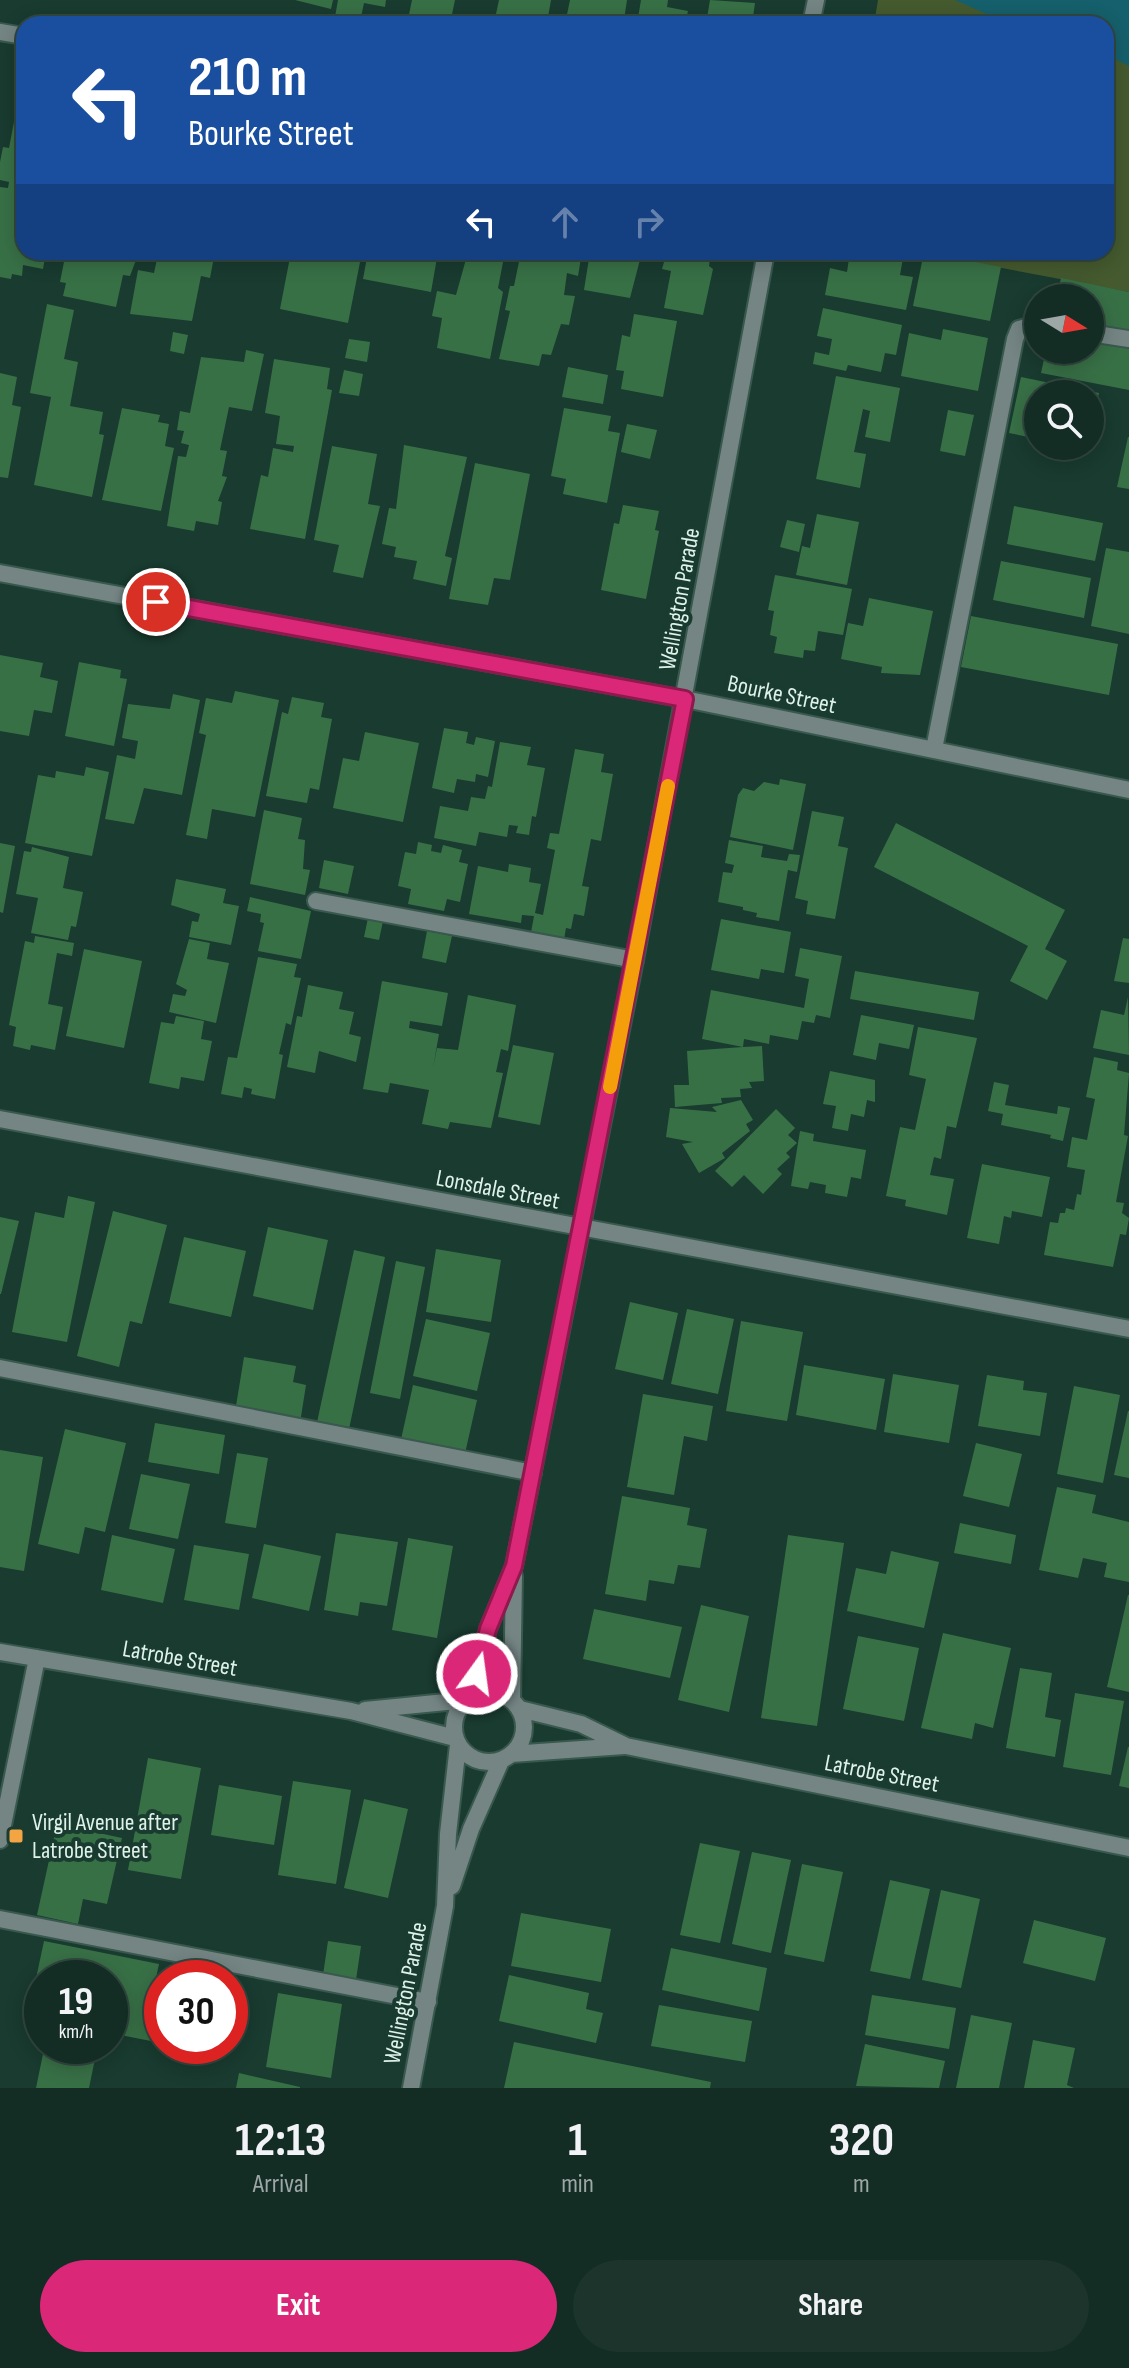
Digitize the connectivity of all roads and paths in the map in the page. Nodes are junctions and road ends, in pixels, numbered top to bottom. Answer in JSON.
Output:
{"nodes":[{"id":1,"x":765,"y":260,"type":"edge"},
{"id":2,"x":1024,"y":328,"type":"edge"},
{"id":3,"x":1104,"y":335,"type":"edge"},
{"id":4,"x":1129,"y":339,"type":"edge"},
{"id":5,"x":0,"y":573,"type":"edge"},
{"id":6,"x":685,"y":699,"type":"junction"},
{"id":7,"x":934,"y":749,"type":"junction"},
{"id":8,"x":1129,"y":790,"type":"edge"},
{"id":9,"x":316,"y":901,"type":"dead end"},
{"id":10,"x":635,"y":960,"type":"junction"},
{"id":11,"x":0,"y":1119,"type":"edge"},
{"id":12,"x":582,"y":1229,"type":"junction"},
{"id":13,"x":1129,"y":1329,"type":"edge"},
{"id":14,"x":0,"y":1368,"type":"edge"},
{"id":15,"x":533,"y":1473,"type":"junction"},
{"id":16,"x":514,"y":1566,"type":"junction"},
{"id":17,"x":0,"y":1652,"type":"edge"},
{"id":18,"x":37,"y":1658,"type":"junction"},
{"id":19,"x":469,"y":1698,"type":"junction"},
{"id":20,"x":516,"y":1705,"type":"junction"},
{"id":21,"x":351,"y":1711,"type":"junction"},
{"id":22,"x":457,"y":1742,"type":"junction"},
{"id":23,"x":626,"y":1746,"type":"junction"},
{"id":24,"x":506,"y":1758,"type":"junction"},
{"id":25,"x":0,"y":1840,"type":"edge"},
{"id":26,"x":1129,"y":1848,"type":"edge"},
{"id":27,"x":445,"y":1906,"type":"junction"},
{"id":28,"x":0,"y":1919,"type":"edge"},
{"id":29,"x":428,"y":2002,"type":"junction"},
{"id":30,"x":411,"y":2088,"type":"edge"}],
"edges":[{"from":1,"to":6,"type":"street","name":"Wellington Parade"},
{"from":2,"to":7,"type":"street"},
{"from":3,"to":4,"type":"street"},
{"from":5,"to":6,"type":"street","name":"Bourke Street"},
{"from":6,"to":7,"type":"street","name":"Bourke Street"},
{"from":6,"to":10,"type":"street","name":"Wellington Parade"},
{"from":7,"to":8,"type":"street","name":"Bourke Street"},
{"from":9,"to":10,"type":"street"},
{"from":10,"to":12,"type":"street","name":"Wellington Parade"},
{"from":11,"to":12,"type":"street","name":"Lonsdale Street"},
{"from":12,"to":13,"type":"street","name":"Lonsdale Street"},
{"from":12,"to":15,"type":"street","name":"Wellington Parade"},
{"from":14,"to":15,"type":"street"},
{"from":15,"to":16,"type":"street","name":"Wellington Parade"},
{"from":16,"to":19,"type":"street","name":"Wellington Parade"},
{"from":16,"to":20,"type":"street","name":"Wellington Parade"},
{"from":17,"to":18,"type":"street","name":"Latrobe Street"},
{"from":18,"to":21,"type":"street","name":"Latrobe Street"},
{"from":18,"to":25,"type":"street"},
{"from":19,"to":20,"type":"street"},
{"from":19,"to":21,"type":"street","name":"Latrobe Street"},
{"from":19,"to":22,"type":"street"},
{"from":20,"to":23,"type":"street","name":"Latrobe Street"},
{"from":20,"to":24,"type":"street"},
{"from":21,"to":22,"type":"street","name":"Latrobe Street"},
{"from":22,"to":24,"type":"street"},
{"from":22,"to":27,"type":"street","name":"Wellington Parade"},
{"from":23,"to":24,"type":"street","name":"Latrobe Street"},
{"from":23,"to":26,"type":"street","name":"Latrobe Street"},
{"from":24,"to":27,"type":"street","name":"Wellington Parade"},
{"from":27,"to":29,"type":"street","name":"Wellington Parade"},
{"from":28,"to":29,"type":"street"},
{"from":29,"to":30,"type":"street","name":"Wellington Parade"}]}
